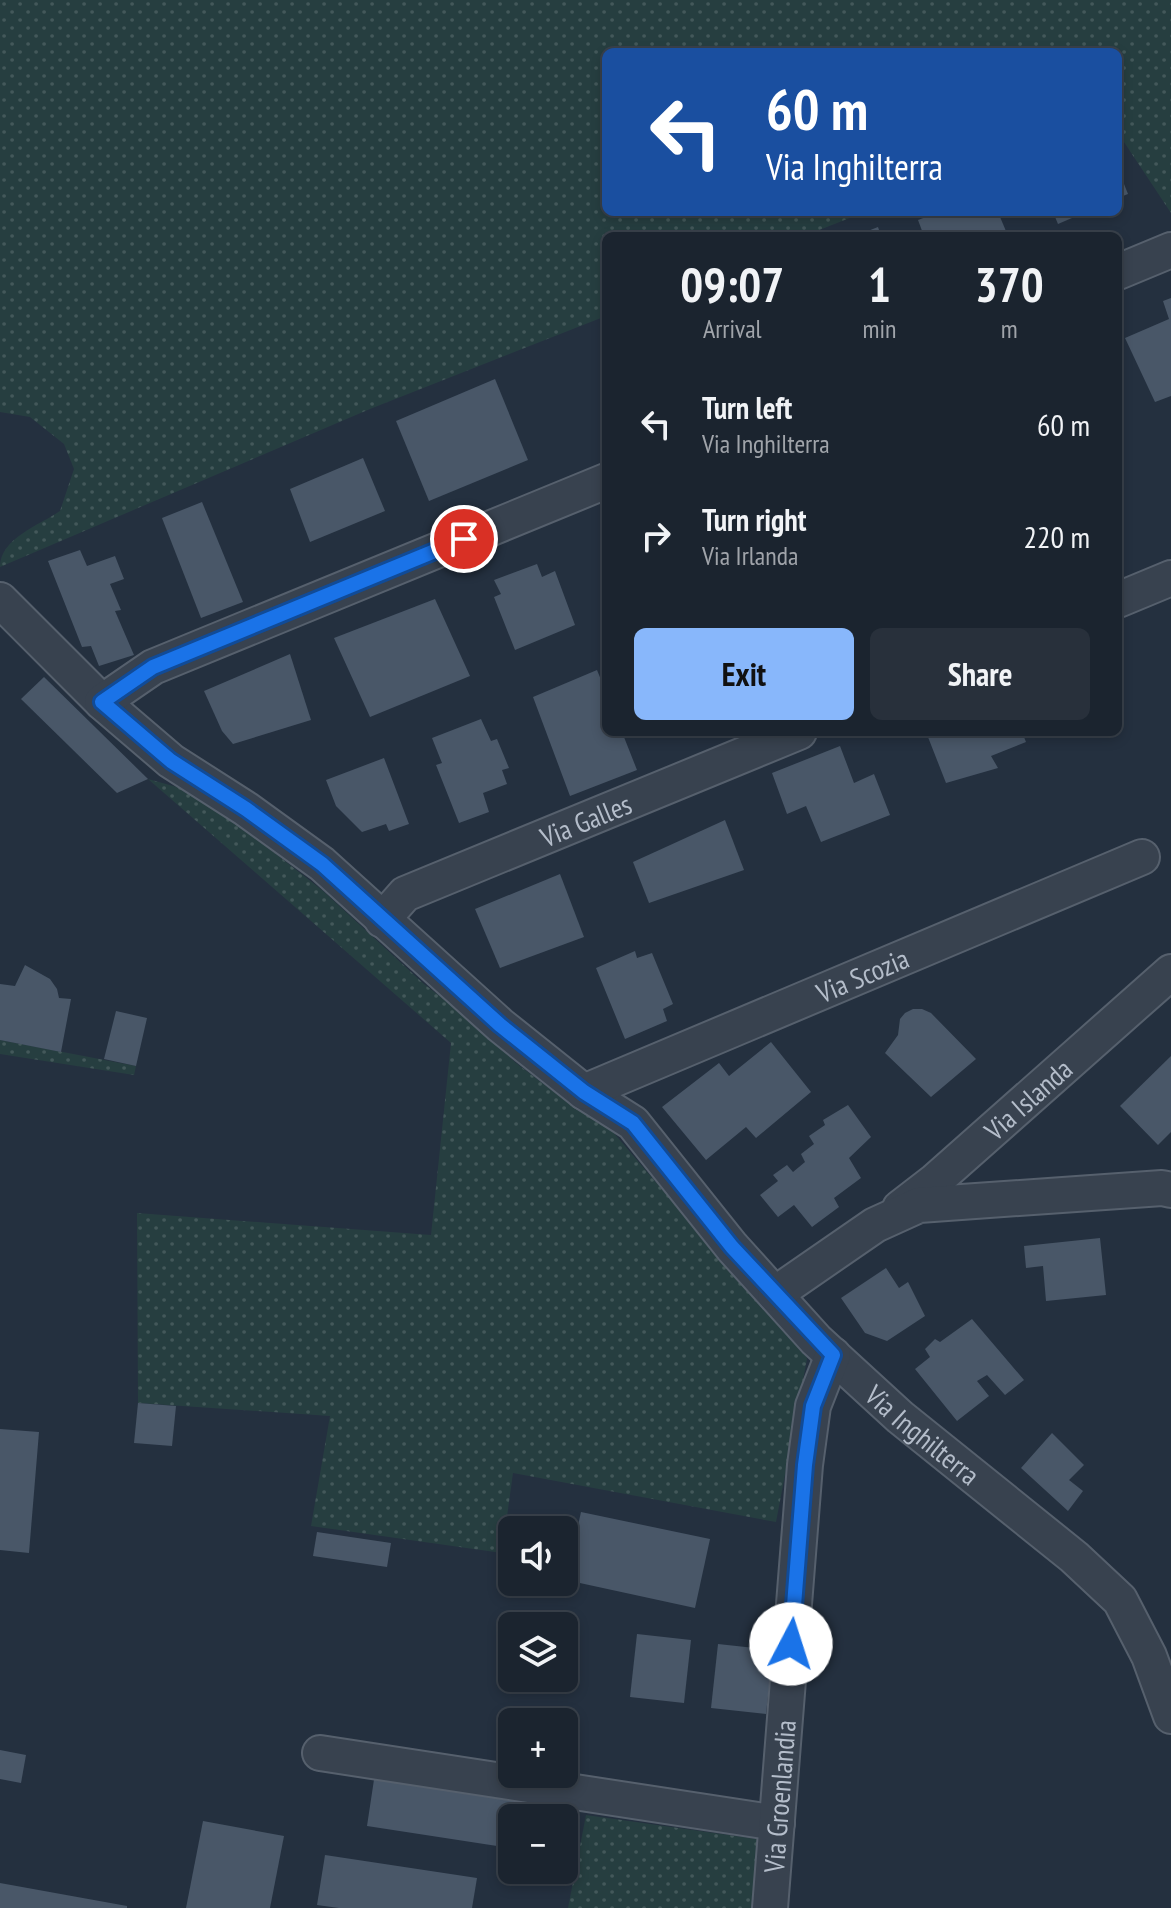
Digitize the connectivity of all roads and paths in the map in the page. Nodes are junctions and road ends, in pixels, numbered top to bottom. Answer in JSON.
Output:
{"nodes":[{"id":1,"x":1171,"y":250,"type":"edge"},
{"id":2,"x":1122,"y":270,"type":"edge"},
{"id":3,"x":602,"y":483,"type":"edge"},
{"id":4,"x":1171,"y":578,"type":"edge"},
{"id":5,"x":1122,"y":598,"type":"edge"},
{"id":6,"x":0,"y":600,"type":"edge"},
{"id":7,"x":102,"y":702,"type":"junction"},
{"id":8,"x":789,"y":736,"type":"edge"},
{"id":9,"x":1142,"y":857,"type":"dead end"},
{"id":10,"x":382,"y":920,"type":"junction"},
{"id":11,"x":1171,"y":972,"type":"edge"},
{"id":12,"x":584,"y":1092,"type":"junction"},
{"id":13,"x":1171,"y":1190,"type":"edge"},
{"id":14,"x":880,"y":1222,"type":"junction"},
{"id":15,"x":775,"y":1294,"type":"junction"},
{"id":16,"x":833,"y":1355,"type":"junction"},
{"id":17,"x":1171,"y":1716,"type":"edge"},
{"id":18,"x":320,"y":1753,"type":"dead end"},
{"id":19,"x":777,"y":1823,"type":"junction"},
{"id":20,"x":770,"y":1908,"type":"edge"}],
"edges":[{"from":1,"to":2,"type":"street"},
{"from":3,"to":7,"type":"street"},
{"from":4,"to":5,"type":"street"},
{"from":6,"to":7,"type":"street","name":"Via Inghilterra"},
{"from":7,"to":10,"type":"street","name":"Via Inghilterra"},
{"from":8,"to":10,"type":"street","name":"Via Galles"},
{"from":9,"to":12,"type":"street","name":"Via Scozia"},
{"from":10,"to":12,"type":"street","name":"Via Inghilterra"},
{"from":11,"to":14,"type":"street","name":"Via Islanda"},
{"from":12,"to":15,"type":"street","name":"Via Inghilterra"},
{"from":13,"to":14,"type":"street","name":"Via Islanda"},
{"from":14,"to":15,"type":"street","name":"Via Islanda"},
{"from":15,"to":16,"type":"street","name":"Via Inghilterra"},
{"from":16,"to":17,"type":"street","name":"Via Inghilterra"},
{"from":16,"to":19,"type":"street","name":"Via Groenlandia"},
{"from":18,"to":19,"type":"street"},
{"from":19,"to":20,"type":"street","name":"Via Groenlandia"}]}
